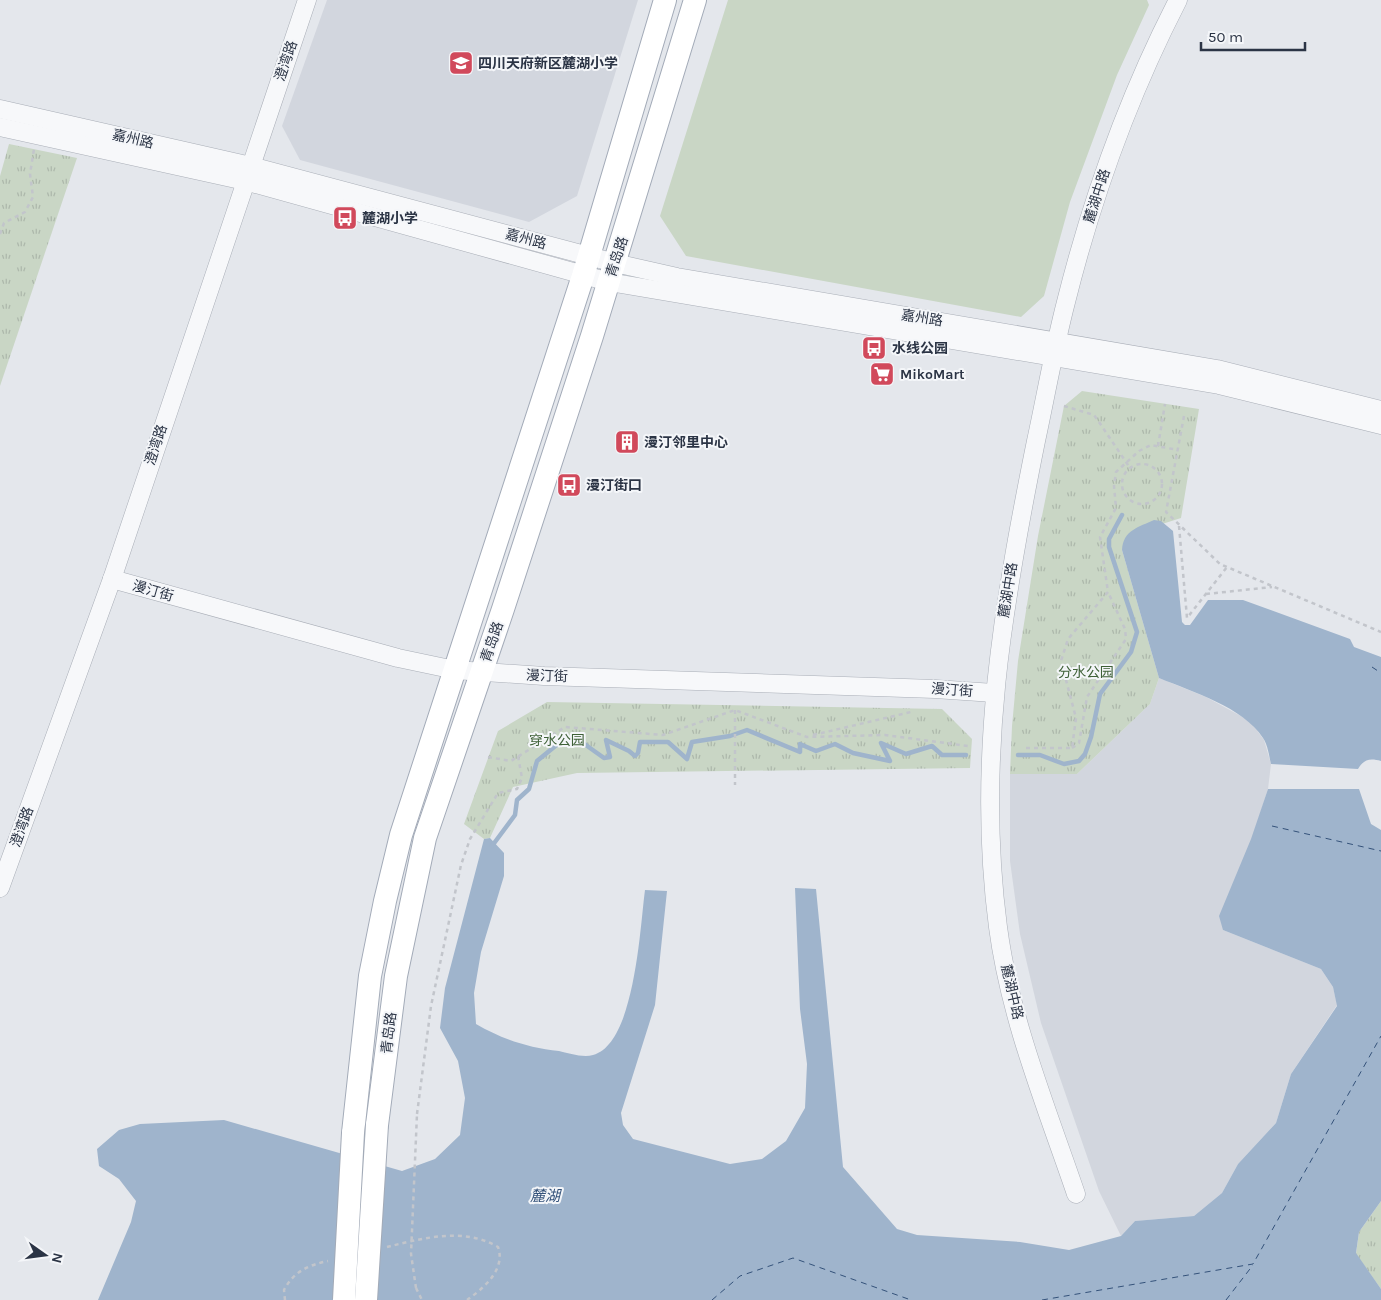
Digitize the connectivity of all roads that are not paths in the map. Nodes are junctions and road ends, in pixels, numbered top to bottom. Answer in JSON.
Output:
{"nodes":[{"id":1,"x":306,"y":0,"type":"edge"},
{"id":2,"x":665,"y":0,"type":"edge"},
{"id":3,"x":695,"y":0,"type":"edge"},
{"id":4,"x":1178,"y":0,"type":"edge"},
{"id":5,"x":0,"y":109,"type":"edge"},
{"id":6,"x":0,"y":127,"type":"edge"},
{"id":7,"x":248,"y":174,"type":"junction"},
{"id":8,"x":586,"y":266,"type":"junction"},
{"id":9,"x":612,"y":272,"type":"junction"},
{"id":10,"x":1055,"y":349,"type":"junction"},
{"id":11,"x":1381,"y":410,"type":"edge"},
{"id":12,"x":1381,"y":425,"type":"edge"},
{"id":13,"x":112,"y":579,"type":"junction"},
{"id":14,"x":455,"y":670,"type":"junction"},
{"id":15,"x":481,"y":673,"type":"junction"},
{"id":16,"x":994,"y":693,"type":"junction"},
{"id":17,"x":0,"y":888,"type":"edge"},
{"id":18,"x":1076,"y":1194,"type":"dead end"},
{"id":19,"x":344,"y":1300,"type":"edge"},
{"id":20,"x":366,"y":1300,"type":"edge"}],
"edges":[{"from":1,"to":7,"type":"street","name":"澄湾路"},
{"from":2,"to":8,"type":"main road","name":"青岛路"},
{"from":3,"to":9,"type":"main road","name":"青岛路"},
{"from":4,"to":10,"type":"street","name":"麓湖中路"},
{"from":5,"to":7,"type":"street","name":"嘉州路"},
{"from":6,"to":7,"type":"street","name":"嘉州路"},
{"from":7,"to":8,"type":"street","name":"嘉州路"},
{"from":7,"to":13,"type":"street","name":"澄湾路"},
{"from":8,"to":9,"type":"street","name":"嘉州路"},
{"from":8,"to":14,"type":"main road","name":"青岛路"},
{"from":9,"to":10,"type":"street","name":"嘉州路"},
{"from":9,"to":15,"type":"main road","name":"青岛路"},
{"from":10,"to":11,"type":"street"},
{"from":10,"to":12,"type":"street"},
{"from":10,"to":16,"type":"street","name":"麓湖中路"},
{"from":13,"to":14,"type":"street","name":"漫汀街"},
{"from":13,"to":17,"type":"street","name":"澄湾路"},
{"from":14,"to":15,"type":"street","name":"漫汀街"},
{"from":14,"to":19,"type":"main road","name":"青岛路","bridge":true},
{"from":15,"to":16,"type":"street","name":"漫汀街"},
{"from":15,"to":20,"type":"main road","name":"青岛路","bridge":true},
{"from":16,"to":18,"type":"street","name":"麓湖中路"}]}
